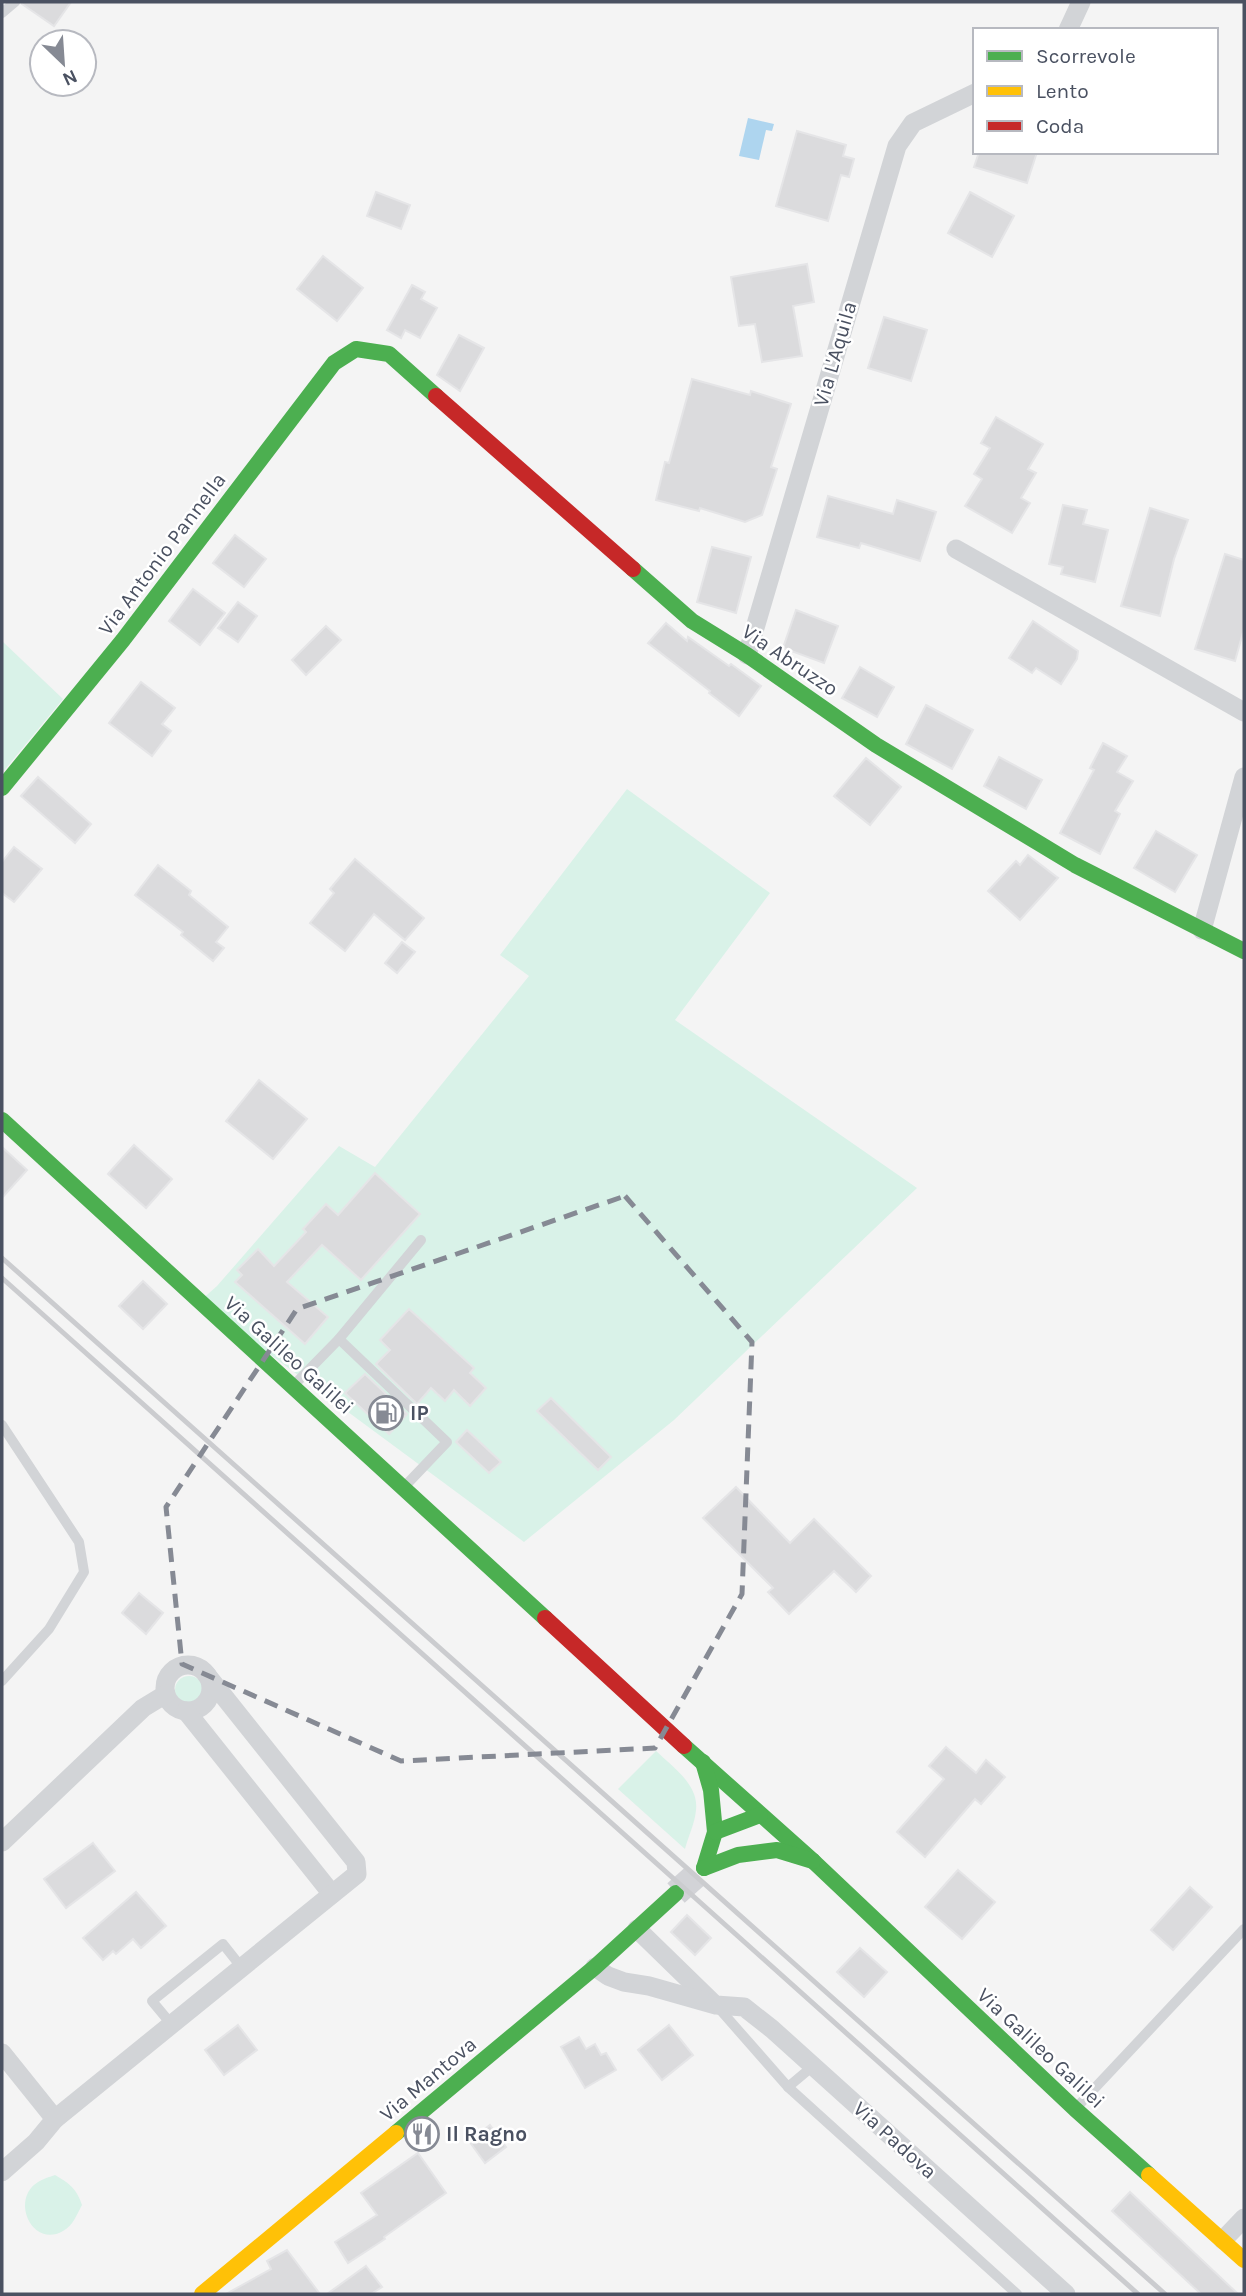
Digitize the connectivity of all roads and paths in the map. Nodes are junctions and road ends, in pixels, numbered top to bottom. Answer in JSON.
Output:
{"nodes":[{"id":1,"x":15,"y":2,"type":"edge"},
{"id":2,"x":1081,"y":2,"type":"edge"},
{"id":3,"x":2,"y":13,"type":"edge"},
{"id":4,"x":1069,"y":28,"type":"edge"},
{"id":5,"x":973,"y":94,"type":"edge"},
{"id":6,"x":356,"y":349,"type":"joint"},
{"id":7,"x":956,"y":549,"type":"dead end"},
{"id":8,"x":747,"y":655,"type":"junction"},
{"id":9,"x":1244,"y":712,"type":"edge"},
{"id":10,"x":1244,"y":777,"type":"edge"},
{"id":11,"x":2,"y":788,"type":"edge"},
{"id":12,"x":1202,"y":930,"type":"junction"},
{"id":13,"x":1244,"y":951,"type":"edge"},
{"id":14,"x":2,"y":1120,"type":"edge"},
{"id":15,"x":421,"y":1240,"type":"dead end"},
{"id":16,"x":339,"y":1339,"type":"junction"},
{"id":17,"x":292,"y":1387,"type":"junction"},
{"id":18,"x":2,"y":1425,"type":"edge"},
{"id":19,"x":403,"y":1488,"type":"junction"},
{"id":20,"x":206,"y":1674,"type":"junction"},
{"id":21,"x":2,"y":1681,"type":"edge"},
{"id":22,"x":166,"y":1694,"type":"junction"},
{"id":23,"x":186,"y":1711,"type":"junction"},
{"id":24,"x":704,"y":1762,"type":"junction"},
{"id":25,"x":760,"y":1815,"type":"junction"},
{"id":26,"x":715,"y":1832,"type":"junction"},
{"id":27,"x":2,"y":1842,"type":"edge"},
{"id":28,"x":738,"y":1855,"type":"junction"},
{"id":29,"x":813,"y":1861,"type":"junction"},
{"id":30,"x":676,"y":1893,"type":"tunnel mouth"},
{"id":31,"x":332,"y":1894,"type":"junction"},
{"id":32,"x":637,"y":1929,"type":"junction"},
{"id":33,"x":1244,"y":1929,"type":"edge"},
{"id":34,"x":595,"y":1967,"type":"junction"},
{"id":35,"x":243,"y":1968,"type":"junction"},
{"id":36,"x":716,"y":2005,"type":"junction"},
{"id":37,"x":172,"y":2025,"type":"junction"},
{"id":38,"x":2,"y":2053,"type":"edge"},
{"id":39,"x":813,"y":2066,"type":"junction"},
{"id":40,"x":788,"y":2087,"type":"junction"},
{"id":41,"x":1075,"y":2109,"type":"junction"},
{"id":42,"x":55,"y":2119,"type":"junction"},
{"id":43,"x":2,"y":2172,"type":"edge"},
{"id":44,"x":1244,"y":2218,"type":"edge"},
{"id":45,"x":1223,"y":2240,"type":"junction"},
{"id":46,"x":1244,"y":2260,"type":"edge"},
{"id":47,"x":202,"y":2294,"type":"edge"},
{"id":48,"x":1017,"y":2294,"type":"edge"},
{"id":49,"x":1066,"y":2294,"type":"edge"}],
"edges":[{"from":1,"to":3,"type":"lane"},
{"from":2,"to":4,"type":"street"},
{"from":5,"to":8,"type":"street","name":"Via L'Aquila"},
{"from":6,"to":8,"type":"street","name":"Via Abruzzo"},
{"from":6,"to":11,"type":"street","name":"Via Antonio Pannella"},
{"from":7,"to":9,"type":"street"},
{"from":8,"to":12,"type":"street","name":"Via Abruzzo"},
{"from":10,"to":12,"type":"street"},
{"from":12,"to":13,"type":"street","name":"Via Abruzzo"},
{"from":14,"to":17,"type":"street","name":"Via Galileo Galilei"},
{"from":15,"to":16,"type":"lane"},
{"from":16,"to":17,"type":"lane"},
{"from":16,"to":19,"type":"lane"},
{"from":17,"to":19,"type":"street","name":"Via Galileo Galilei"},
{"from":18,"to":21,"type":"lane"},
{"from":19,"to":24,"type":"street","name":"Via Galileo Galilei"},
{"from":20,"to":22,"type":"street"},
{"from":20,"to":23,"type":"street"},
{"from":20,"to":31,"type":"street"},
{"from":22,"to":23,"type":"street"},
{"from":22,"to":27,"type":"street"},
{"from":23,"to":31,"type":"street"},
{"from":24,"to":25,"type":"street","name":"Via Galileo Galilei"},
{"from":24,"to":26,"type":"street"},
{"from":25,"to":26,"type":"street"},
{"from":25,"to":28,"type":"street"},
{"from":25,"to":29,"type":"street","name":"Via Galileo Galilei"},
{"from":26,"to":28,"type":"street"},
{"from":28,"to":29,"type":"street"},
{"from":29,"to":41,"type":"street","name":"Via Galileo Galilei"},
{"from":30,"to":32,"type":"street","name":"Via Mantova"},
{"from":31,"to":35,"type":"street"},
{"from":32,"to":34,"type":"street","name":"Via Mantova"},
{"from":32,"to":36,"type":"street"},
{"from":33,"to":41,"type":"lane"},
{"from":34,"to":36,"type":"street","name":"Via Padova"},
{"from":34,"to":47,"type":"street","name":"Via Mantova"},
{"from":35,"to":37,"type":"street"},
{"from":35,"to":37,"type":"lane"},
{"from":36,"to":39,"type":"street","name":"Via Padova"},
{"from":36,"to":40,"type":"lane"},
{"from":37,"to":42,"type":"street"},
{"from":38,"to":42,"type":"street"},
{"from":39,"to":40,"type":"lane"},
{"from":39,"to":49,"type":"street","name":"Via Padova"},
{"from":40,"to":48,"type":"lane"},
{"from":41,"to":45,"type":"street","name":"Via Galileo Galilei"},
{"from":42,"to":43,"type":"street"},
{"from":44,"to":45,"type":"street"},
{"from":45,"to":46,"type":"street","name":"Via Galileo Galilei"}]}
